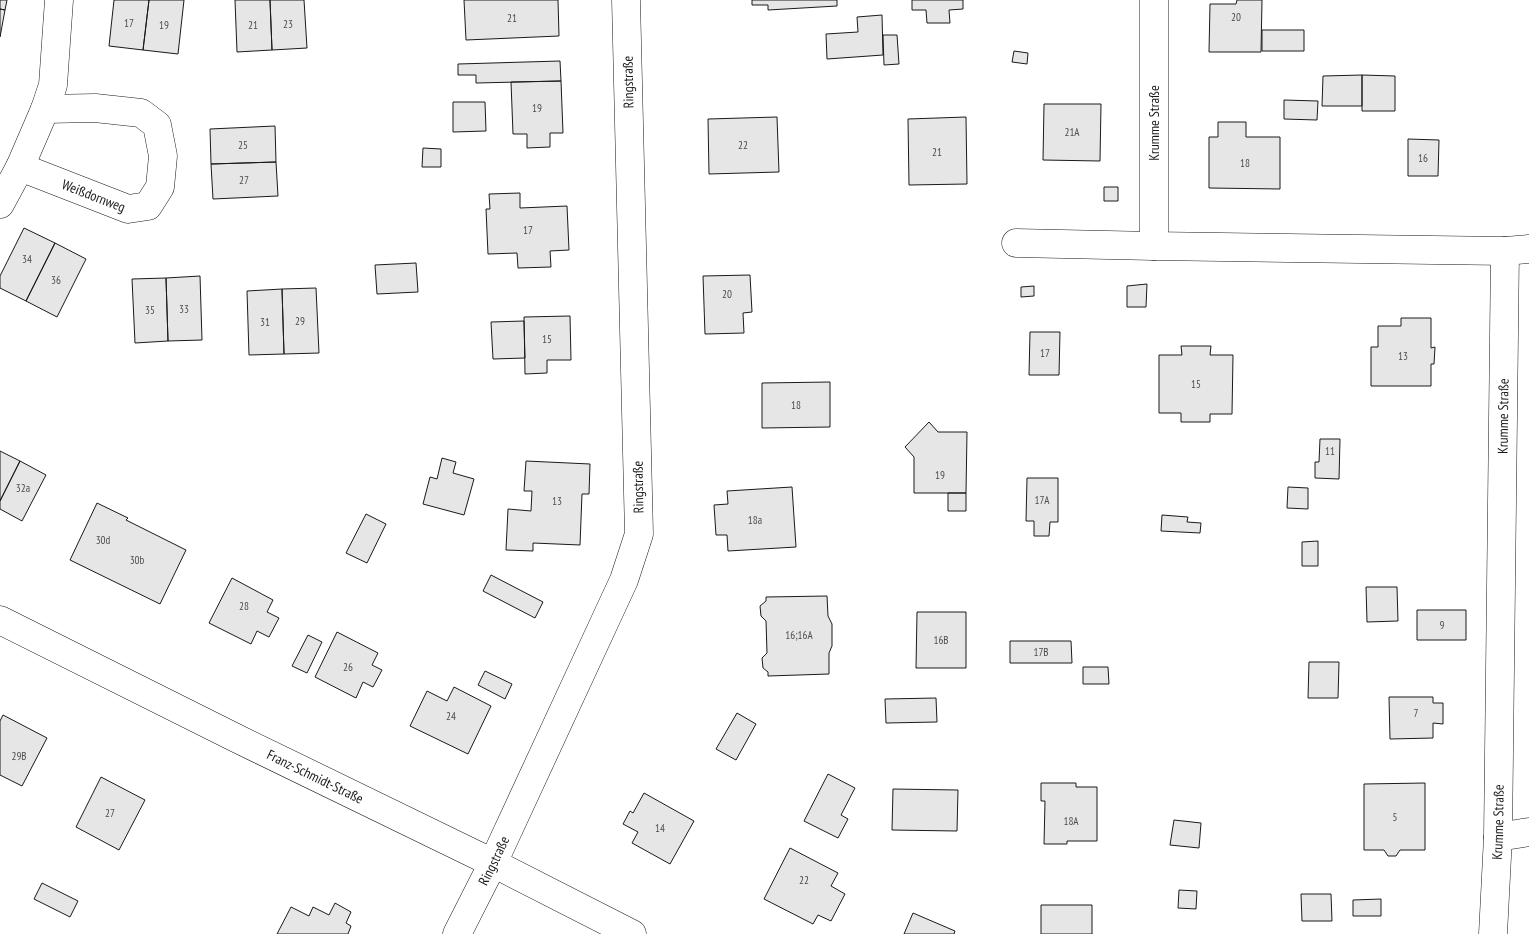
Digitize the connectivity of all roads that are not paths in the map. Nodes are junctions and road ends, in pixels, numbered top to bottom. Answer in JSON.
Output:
{"nodes":[{"id":1,"x":59,"y":0,"type":"edge"},
{"id":2,"x":626,"y":0,"type":"edge"},
{"id":3,"x":1154,"y":0,"type":"edge"},
{"id":4,"x":45,"y":109,"type":"junction"},
{"id":5,"x":20,"y":167,"type":"junction"},
{"id":6,"x":0,"y":204,"type":"edge"},
{"id":7,"x":1016,"y":243,"type":"dead end"},
{"id":8,"x":1154,"y":246,"type":"junction"},
{"id":9,"x":1517,"y":250,"type":"edge"},
{"id":10,"x":0,"y":620,"type":"edge"},
{"id":11,"x":1529,"y":832,"type":"edge"},
{"id":12,"x":1498,"y":837,"type":"junction"},
{"id":13,"x":493,"y":863,"type":"junction"},
{"id":14,"x":457,"y":934,"type":"edge"},
{"id":15,"x":632,"y":934,"type":"edge"},
{"id":16,"x":1493,"y":934,"type":"edge"}],
"edges":[{"from":1,"to":4,"type":"street"},
{"from":2,"to":13,"type":"street","name":"Ringstraße"},
{"from":3,"to":8,"type":"street","name":"Krumme Straße"},
{"from":4,"to":5,"type":"street"},
{"from":4,"to":5,"type":"street","name":"Weißdornweg"},
{"from":5,"to":6,"type":"street"},
{"from":7,"to":8,"type":"street","name":"Krumme Straße"},
{"from":8,"to":9,"type":"street","name":"Krumme Straße"},
{"from":9,"to":12,"type":"street","name":"Krumme Straße"},
{"from":10,"to":13,"type":"street","name":"Franz-Schmidt-Straße"},
{"from":11,"to":12,"type":"street"},
{"from":12,"to":16,"type":"street","name":"Krumme Straße"},
{"from":13,"to":14,"type":"street","name":"Ringstraße"},
{"from":13,"to":15,"type":"street","name":"Franz-Schmidt-Straße"}]}
